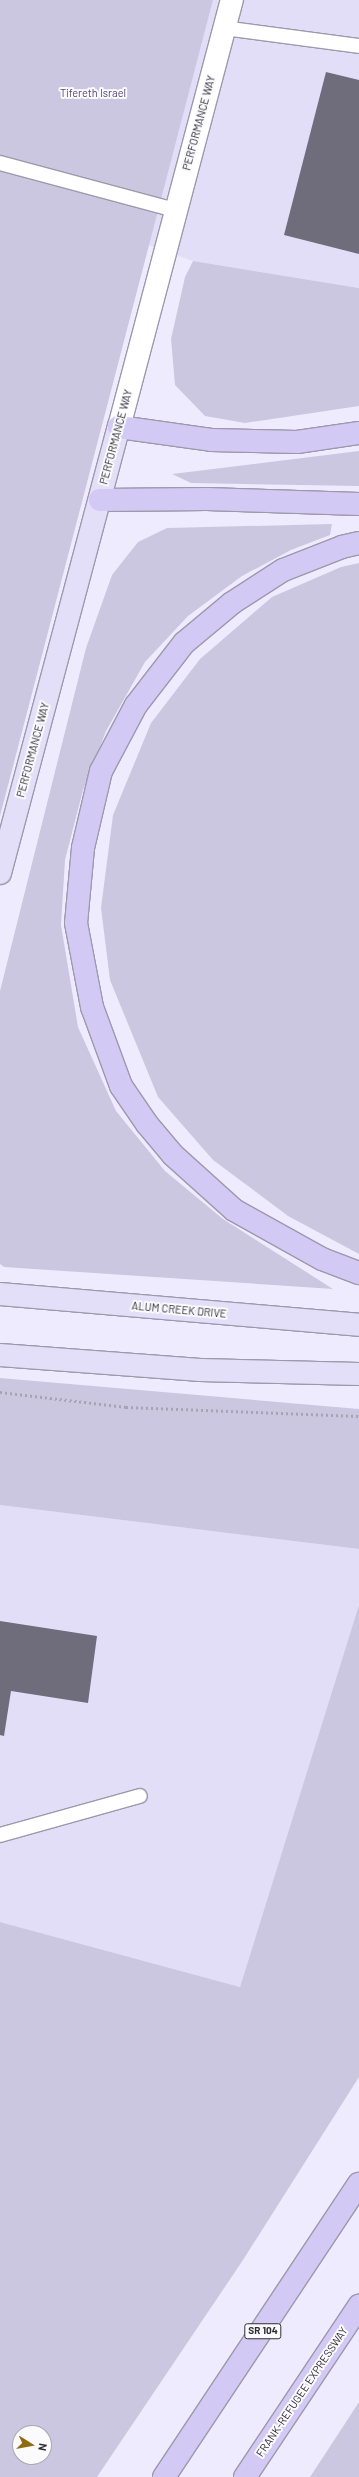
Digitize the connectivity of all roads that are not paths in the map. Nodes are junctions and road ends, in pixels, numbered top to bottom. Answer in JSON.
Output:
{"nodes":[{"id":1,"x":232,"y":0,"type":"edge"},
{"id":2,"x":224,"y":28,"type":"junction"},
{"id":3,"x":359,"y":46,"type":"edge"},
{"id":4,"x":0,"y":163,"type":"edge"},
{"id":5,"x":176,"y":210,"type":"junction"},
{"id":6,"x":119,"y":427,"type":"junction"},
{"id":7,"x":359,"y":433,"type":"edge"},
{"id":8,"x":100,"y":500,"type":"junction"},
{"id":9,"x":359,"y":504,"type":"edge"},
{"id":10,"x":359,"y":544,"type":"edge"},
{"id":11,"x":4,"y":838,"type":"edge"},
{"id":12,"x":0,"y":873,"type":"edge"},
{"id":13,"x":359,"y":1273,"type":"edge"},
{"id":14,"x":0,"y":1294,"type":"edge"},
{"id":15,"x":359,"y":1325,"type":"edge"},
{"id":16,"x":0,"y":1355,"type":"edge"},
{"id":17,"x":359,"y":1374,"type":"edge"},
{"id":18,"x":140,"y":1796,"type":"dead end"},
{"id":19,"x":0,"y":1835,"type":"edge"},
{"id":20,"x":359,"y":2184,"type":"edge"},
{"id":21,"x":359,"y":2306,"type":"edge"},
{"id":22,"x":164,"y":2477,"type":"edge"},
{"id":23,"x":245,"y":2477,"type":"edge"}],
"edges":[{"from":1,"to":2,"type":"street","name":"PERFORMANCE WAY"},
{"from":2,"to":3,"type":"lane"},
{"from":2,"to":5,"type":"street","name":"PERFORMANCE WAY"},
{"from":4,"to":5,"type":"lane"},
{"from":5,"to":6,"type":"street","name":"PERFORMANCE WAY"},
{"from":6,"to":7,"type":"highway"},
{"from":6,"to":8,"type":"main road","name":"PERFORMANCE WAY"},
{"from":8,"to":9,"type":"highway"},
{"from":8,"to":11,"type":"main road","name":"PERFORMANCE WAY"},
{"from":10,"to":13,"type":"highway"},
{"from":11,"to":12,"type":"main road","name":"PERFORMANCE WAY"},
{"from":14,"to":15,"type":"main road","name":"ALUM CREEK DRIVE"},
{"from":16,"to":17,"type":"main road"},
{"from":18,"to":19,"type":"lane"},
{"from":20,"to":22,"type":"highway","number":"SR 104"},
{"from":21,"to":23,"type":"highway","name":"FRANK-REFUGEE EXPRESSWAY"}]}
